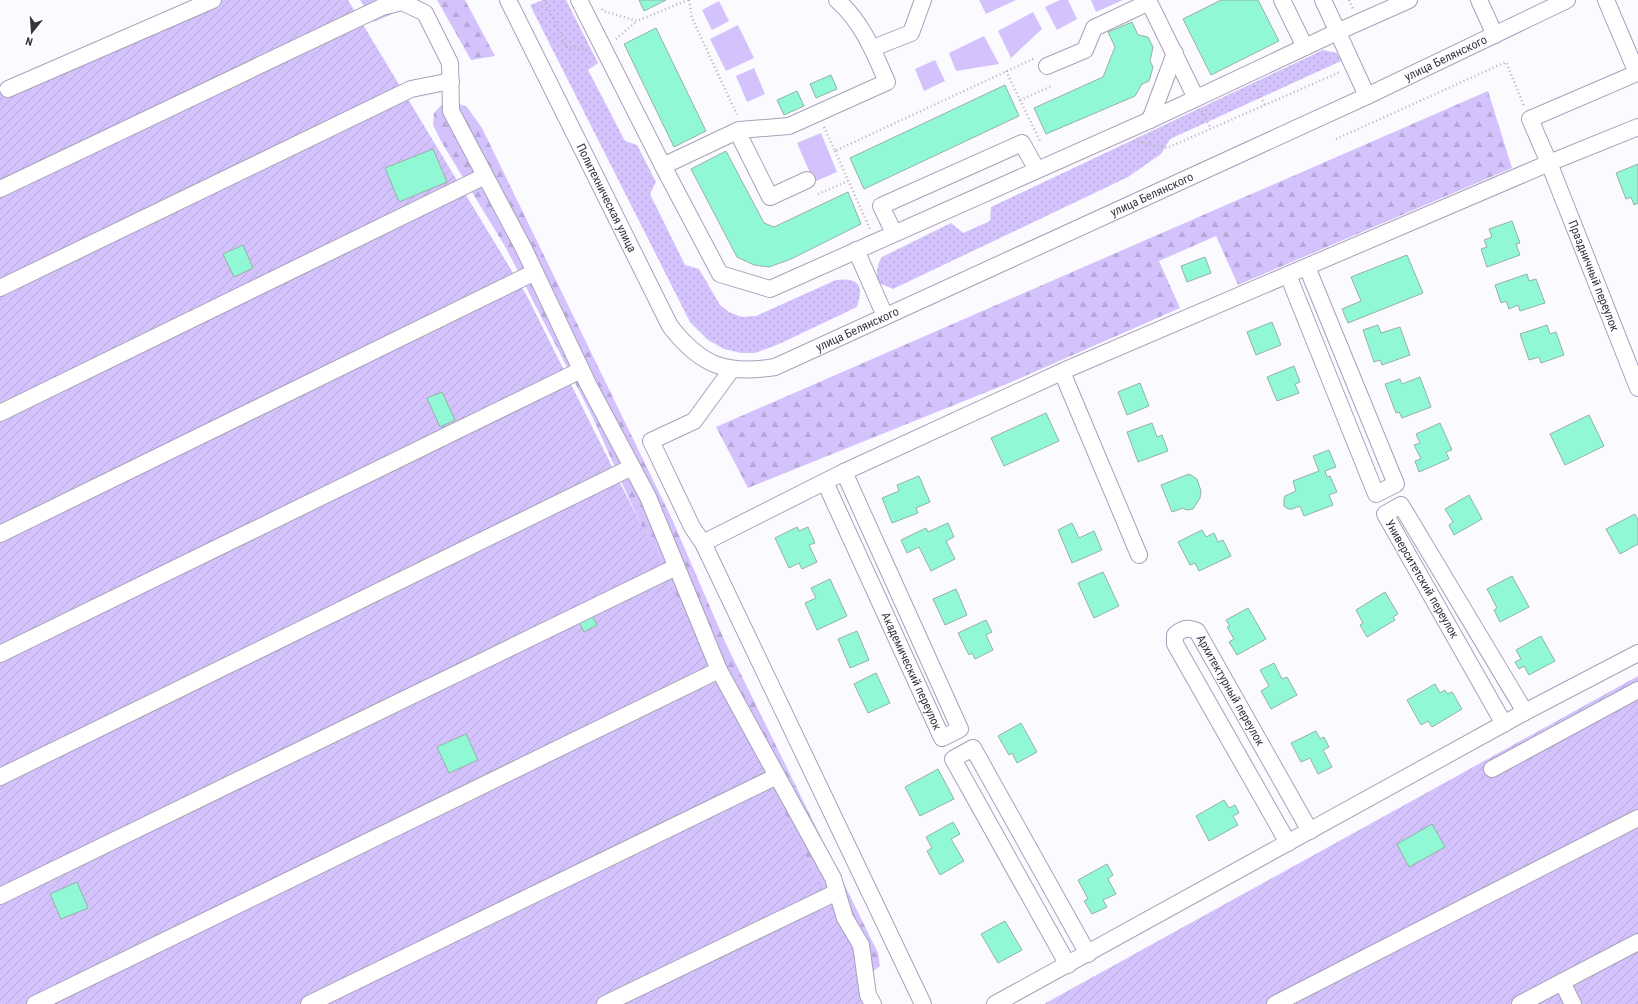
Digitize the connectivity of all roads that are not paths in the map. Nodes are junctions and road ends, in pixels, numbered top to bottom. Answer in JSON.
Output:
{"nodes":[{"id":1,"x":213,"y":0,"type":"edge"},
{"id":2,"x":508,"y":0,"type":"edge"},
{"id":3,"x":579,"y":0,"type":"edge"},
{"id":4,"x":837,"y":0,"type":"edge"},
{"id":5,"x":923,"y":0,"type":"edge"},
{"id":6,"x":1282,"y":0,"type":"edge"},
{"id":7,"x":1323,"y":0,"type":"edge"},
{"id":8,"x":1409,"y":0,"type":"edge"},
{"id":9,"x":1478,"y":0,"type":"edge"},
{"id":10,"x":1567,"y":0,"type":"edge"},
{"id":11,"x":1606,"y":0,"type":"edge"},
{"id":12,"x":1151,"y":1,"type":"edge"},
{"id":13,"x":422,"y":7,"type":"edge"},
{"id":14,"x":1337,"y":32,"type":"junction"},
{"id":15,"x":1495,"y":35,"type":"junction"},
{"id":16,"x":1305,"y":47,"type":"junction"},
{"id":17,"x":873,"y":48,"type":"junction"},
{"id":18,"x":1175,"y":53,"type":"junction"},
{"id":19,"x":1042,"y":62,"type":"road end"},
{"id":20,"x":451,"y":81,"type":"junction"},
{"id":21,"x":8,"y":89,"type":"dead end"},
{"id":22,"x":1368,"y":96,"type":"junction"},
{"id":23,"x":1196,"y":98,"type":"junction"},
{"id":24,"x":1150,"y":120,"type":"junction"},
{"id":25,"x":1638,"y":127,"type":"edge"},
{"id":26,"x":740,"y":130,"type":"junction"},
{"id":27,"x":1549,"y":163,"type":"junction"},
{"id":28,"x":663,"y":166,"type":"junction"},
{"id":29,"x":1037,"y":170,"type":"junction"},
{"id":30,"x":485,"y":176,"type":"junction"},
{"id":31,"x":807,"y":180,"type":"dead end"},
{"id":32,"x":0,"y":189,"type":"edge"},
{"id":33,"x":894,"y":233,"type":"junction"},
{"id":34,"x":856,"y":250,"type":"junction"},
{"id":35,"x":1307,"y":267,"type":"junction"},
{"id":36,"x":535,"y":272,"type":"junction"},
{"id":37,"x":1288,"y":275,"type":"junction"},
{"id":38,"x":0,"y":288,"type":"edge"},
{"id":39,"x":885,"y":316,"type":"junction"},
{"id":40,"x":732,"y":369,"type":"junction"},
{"id":41,"x":581,"y":370,"type":"junction"},
{"id":42,"x":1062,"y":372,"type":"junction"},
{"id":43,"x":1638,"y":388,"type":"edge"},
{"id":44,"x":0,"y":413,"type":"edge"},
{"id":45,"x":632,"y":467,"type":"junction"},
{"id":46,"x":844,"y":472,"type":"junction"},
{"id":47,"x":825,"y":482,"type":"junction"},
{"id":48,"x":0,"y":534,"type":"edge"},
{"id":49,"x":703,"y":543,"type":"junction"},
{"id":50,"x":1139,"y":555,"type":"dead end"},
{"id":51,"x":676,"y":567,"type":"junction"},
{"id":52,"x":1638,"y":653,"type":"edge"},
{"id":53,"x":0,"y":654,"type":"edge"},
{"id":54,"x":718,"y":670,"type":"junction"},
{"id":55,"x":1638,"y":690,"type":"edge"},
{"id":56,"x":1525,"y":712,"type":"junction"},
{"id":57,"x":1504,"y":724,"type":"junction"},
{"id":58,"x":1492,"y":769,"type":"dead end"},
{"id":59,"x":777,"y":776,"type":"junction"},
{"id":60,"x":0,"y":777,"type":"edge"},
{"id":61,"x":1638,"y":818,"type":"edge"},
{"id":62,"x":1310,"y":831,"type":"junction"},
{"id":63,"x":1288,"y":843,"type":"junction"},
{"id":64,"x":837,"y":892,"type":"junction"},
{"id":65,"x":0,"y":896,"type":"edge"},
{"id":66,"x":1638,"y":942,"type":"edge"},
{"id":67,"x":1088,"y":954,"type":"junction"},
{"id":68,"x":1068,"y":965,"type":"junction"},
{"id":69,"x":1562,"y":982,"type":"junction"},
{"id":70,"x":35,"y":1004,"type":"edge"},
{"id":71,"x":309,"y":1004,"type":"edge"},
{"id":72,"x":605,"y":1004,"type":"edge"},
{"id":73,"x":873,"y":1004,"type":"edge"},
{"id":74,"x":923,"y":1004,"type":"edge"},
{"id":75,"x":995,"y":1004,"type":"edge"},
{"id":76,"x":1275,"y":1004,"type":"edge"},
{"id":77,"x":1520,"y":1004,"type":"edge"},
{"id":78,"x":1573,"y":1004,"type":"edge"}],
"edges":[{"from":1,"to":21,"type":"street"},
{"from":2,"to":40,"type":"street","name":"Политехническая улица"},
{"from":3,"to":28,"type":"street"},
{"from":4,"to":17,"type":"street"},
{"from":5,"to":17,"type":"street"},
{"from":6,"to":16,"type":"street"},
{"from":7,"to":14,"type":"street"},
{"from":8,"to":14,"type":"street"},
{"from":9,"to":15,"type":"street"},
{"from":10,"to":15,"type":"street","name":"улица Белянского"},
{"from":11,"to":27,"type":"street","name":"Праздничный переулок"},
{"from":12,"to":18,"type":"street"},
{"from":12,"to":19,"type":"street"},
{"from":13,"to":20,"type":"street"},
{"from":13,"to":32,"type":"street"},
{"from":14,"to":16,"type":"street"},
{"from":14,"to":22,"type":"street"},
{"from":15,"to":22,"type":"street","name":"улица Белянского"},
{"from":16,"to":23,"type":"street"},
{"from":17,"to":26,"type":"street"},
{"from":18,"to":23,"type":"street"},
{"from":18,"to":24,"type":"street"},
{"from":20,"to":30,"type":"street"},
{"from":20,"to":38,"type":"street"},
{"from":22,"to":39,"type":"street","name":"улица Белянского"},
{"from":23,"to":24,"type":"street"},
{"from":24,"to":29,"type":"street"},
{"from":25,"to":27,"type":"street"},
{"from":26,"to":28,"type":"street"},
{"from":26,"to":31,"type":"street"},
{"from":27,"to":35,"type":"street"},
{"from":27,"to":43,"type":"street","name":"Праздничный переулок"},
{"from":28,"to":34,"type":"street"},
{"from":29,"to":33,"type":"street"},
{"from":29,"to":33,"type":"street"},
{"from":30,"to":36,"type":"street"},
{"from":30,"to":44,"type":"street"},
{"from":33,"to":34,"type":"street"},
{"from":34,"to":39,"type":"street"},
{"from":35,"to":37,"type":"street"},
{"from":35,"to":37,"type":"street"},
{"from":36,"to":41,"type":"street"},
{"from":36,"to":48,"type":"street"},
{"from":37,"to":42,"type":"street"},
{"from":39,"to":40,"type":"street","name":"улица Белянского"},
{"from":40,"to":49,"type":"street"},
{"from":41,"to":45,"type":"street"},
{"from":41,"to":53,"type":"street"},
{"from":42,"to":46,"type":"street"},
{"from":42,"to":50,"type":"street"},
{"from":45,"to":51,"type":"street"},
{"from":45,"to":60,"type":"street"},
{"from":46,"to":47,"type":"street"},
{"from":46,"to":47,"type":"street","name":"Академический переулок"},
{"from":47,"to":49,"type":"street"},
{"from":49,"to":74,"type":"street"},
{"from":51,"to":54,"type":"street"},
{"from":51,"to":65,"type":"street"},
{"from":52,"to":56,"type":"street"},
{"from":54,"to":59,"type":"street"},
{"from":54,"to":70,"type":"street"},
{"from":55,"to":58,"type":"street"},
{"from":56,"to":57,"type":"street"},
{"from":56,"to":57,"type":"street","name":"Университетский переулок"},
{"from":57,"to":62,"type":"street"},
{"from":59,"to":64,"type":"street"},
{"from":59,"to":71,"type":"street"},
{"from":61,"to":76,"type":"street"},
{"from":62,"to":63,"type":"street"},
{"from":62,"to":63,"type":"street","name":"Архитектурный переулок"},
{"from":63,"to":67,"type":"street"},
{"from":64,"to":72,"type":"street"},
{"from":64,"to":73,"type":"street"},
{"from":66,"to":69,"type":"street"},
{"from":67,"to":68,"type":"street"},
{"from":67,"to":68,"type":"street"},
{"from":68,"to":75,"type":"street"},
{"from":69,"to":77,"type":"street"},
{"from":69,"to":78,"type":"street"}]}
